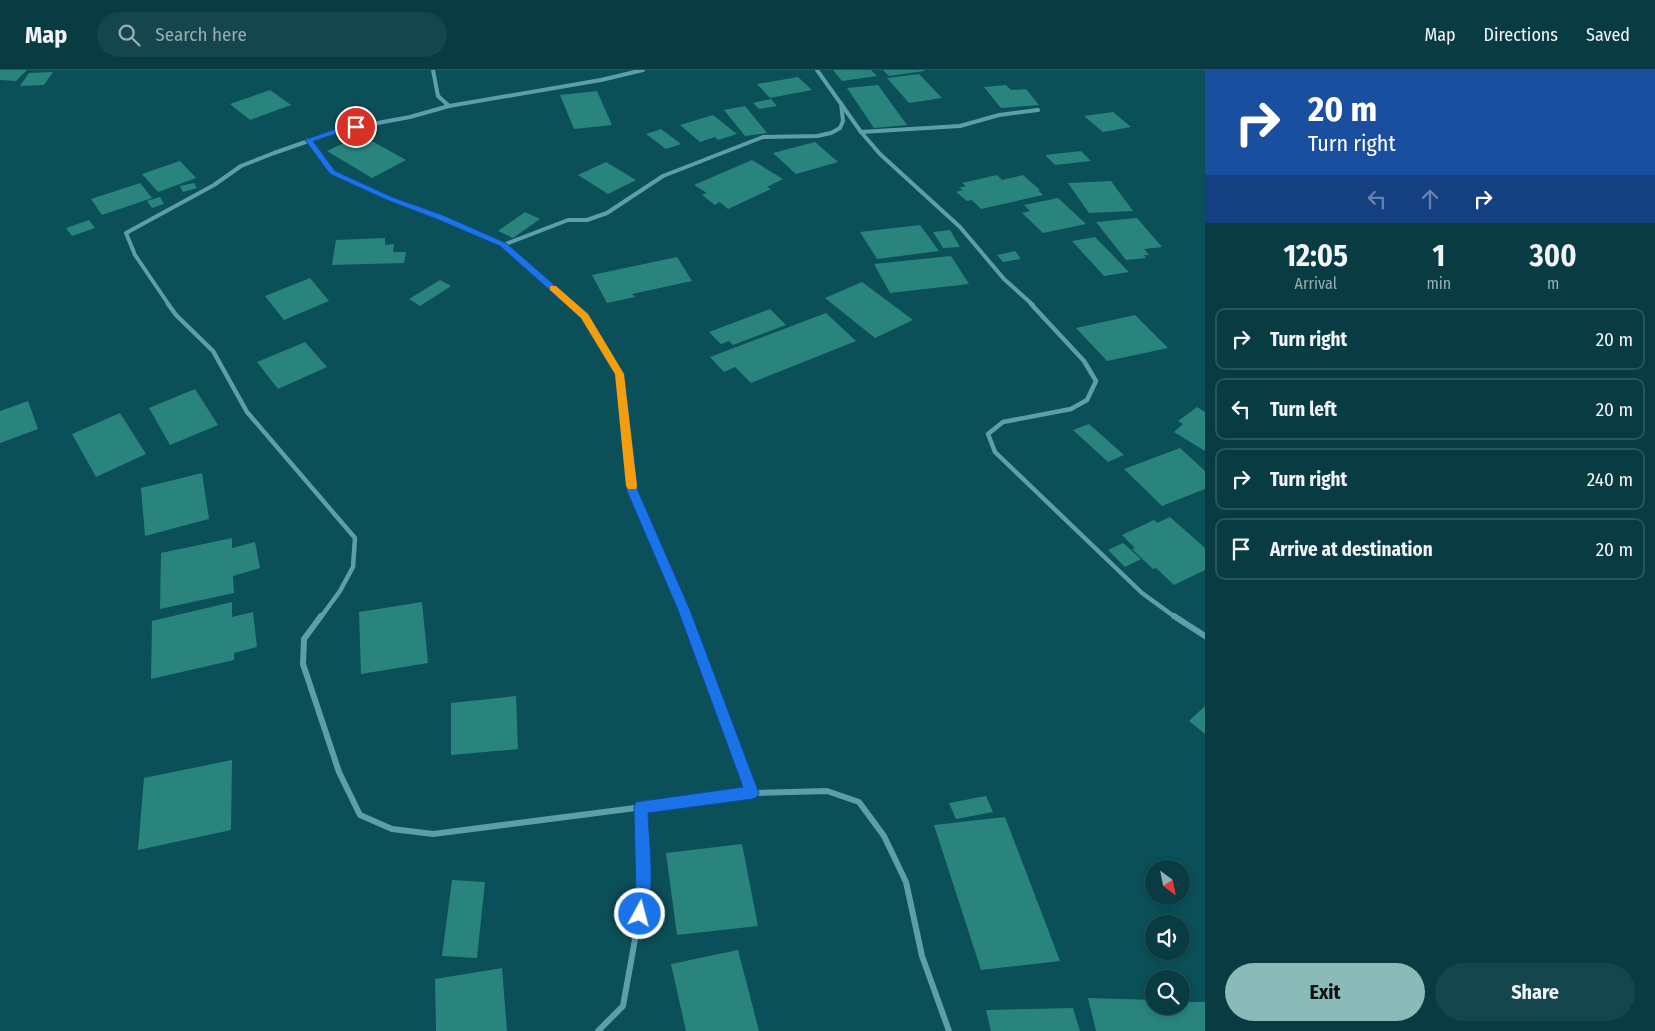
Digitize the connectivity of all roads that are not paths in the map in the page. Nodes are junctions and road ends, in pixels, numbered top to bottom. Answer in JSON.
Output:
{"nodes":[{"id":1,"x":433,"y":70,"type":"edge"},
{"id":2,"x":643,"y":70,"type":"edge"},
{"id":3,"x":817,"y":70,"type":"edge"},
{"id":4,"x":840,"y":100,"type":"junction"},
{"id":5,"x":449,"y":106,"type":"junction"},
{"id":6,"x":1038,"y":110,"type":"dead end"},
{"id":7,"x":861,"y":132,"type":"junction"},
{"id":8,"x":308,"y":140,"type":"junction"},
{"id":9,"x":503,"y":244,"type":"junction"},
{"id":10,"x":1205,"y":636,"type":"edge"},
{"id":11,"x":752,"y":793,"type":"junction"},
{"id":12,"x":641,"y":807,"type":"junction"},
{"id":13,"x":598,"y":1031,"type":"edge"},
{"id":14,"x":949,"y":1031,"type":"edge"}],
"edges":[{"from":1,"to":5,"type":"street"},
{"from":2,"to":5,"type":"street"},
{"from":3,"to":4,"type":"street"},
{"from":4,"to":7,"type":"street"},
{"from":4,"to":9,"type":"street"},
{"from":5,"to":8,"type":"street"},
{"from":6,"to":7,"type":"street"},
{"from":7,"to":10,"type":"street"},
{"from":8,"to":9,"type":"street"},
{"from":8,"to":12,"type":"street"},
{"from":9,"to":11,"type":"street"},
{"from":11,"to":12,"type":"street"},
{"from":11,"to":14,"type":"street"},
{"from":12,"to":13,"type":"street"}]}
